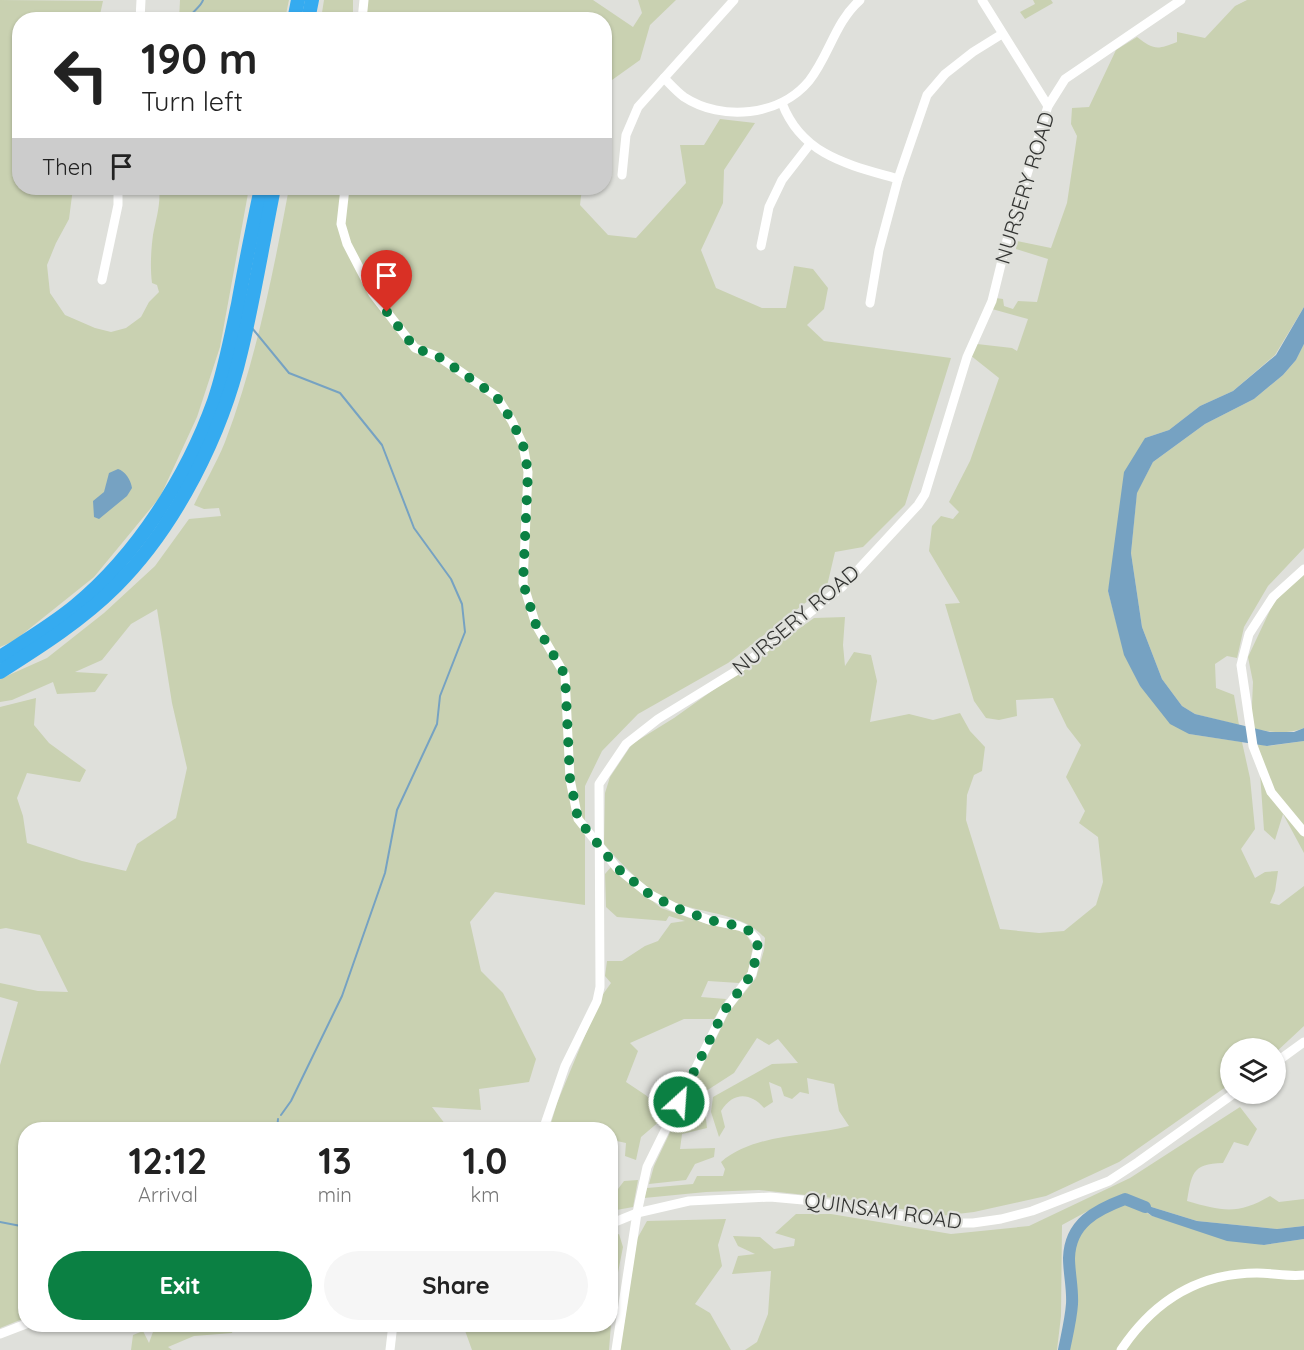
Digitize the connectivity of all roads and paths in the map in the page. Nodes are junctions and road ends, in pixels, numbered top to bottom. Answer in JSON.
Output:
{"nodes":[{"id":1,"x":734,"y":0,"type":"edge"},
{"id":2,"x":860,"y":0,"type":"edge"},
{"id":3,"x":982,"y":0,"type":"edge"},
{"id":4,"x":1180,"y":0,"type":"edge"},
{"id":5,"x":1002,"y":34,"type":"junction"},
{"id":6,"x":664,"y":78,"type":"junction"},
{"id":7,"x":782,"y":103,"type":"junction"},
{"id":8,"x":1048,"y":106,"type":"junction"},
{"id":9,"x":810,"y":144,"type":"junction"},
{"id":10,"x":622,"y":175,"type":"dead end"},
{"id":11,"x":898,"y":178,"type":"junction"},
{"id":12,"x":118,"y":195,"type":"edge"},
{"id":13,"x":260,"y":195,"type":"edge"},
{"id":14,"x":273,"y":195,"type":"edge"},
{"id":15,"x":344,"y":195,"type":"edge"},
{"id":16,"x":761,"y":246,"type":"dead end"},
{"id":17,"x":102,"y":280,"type":"dead end"},
{"id":18,"x":870,"y":303,"type":"dead end"},
{"id":19,"x":1304,"y":569,"type":"edge"},
{"id":20,"x":0,"y":657,"type":"edge"},
{"id":21,"x":0,"y":672,"type":"edge"},
{"id":22,"x":1304,"y":832,"type":"edge"},
{"id":23,"x":601,"y":847,"type":"junction"},
{"id":24,"x":1304,"y":1042,"type":"edge"},
{"id":25,"x":1286,"y":1055,"type":"edge"},
{"id":26,"x":1220,"y":1103,"type":"edge"},
{"id":27,"x":546,"y":1122,"type":"edge"},
{"id":28,"x":637,"y":1213,"type":"junction"},
{"id":29,"x":618,"y":1221,"type":"edge"},
{"id":30,"x":1304,"y":1275,"type":"edge"},
{"id":31,"x":18,"y":1327,"type":"edge"},
{"id":32,"x":392,"y":1332,"type":"edge"},
{"id":33,"x":0,"y":1334,"type":"edge"},
{"id":34,"x":390,"y":1350,"type":"edge"},
{"id":35,"x":616,"y":1350,"type":"edge"},
{"id":36,"x":1120,"y":1350,"type":"edge"}],
"edges":[{"from":1,"to":6,"type":"street"},
{"from":2,"to":7,"type":"street"},
{"from":3,"to":5,"type":"street"},
{"from":4,"to":8,"type":"street","name":"NURSERY ROAD"},
{"from":5,"to":8,"type":"street"},
{"from":5,"to":11,"type":"street"},
{"from":6,"to":7,"type":"street"},
{"from":6,"to":10,"type":"street"},
{"from":7,"to":9,"type":"street"},
{"from":8,"to":23,"type":"street","name":"NURSERY ROAD"},
{"from":9,"to":11,"type":"street"},
{"from":9,"to":16,"type":"street"},
{"from":11,"to":18,"type":"street"},
{"from":12,"to":17,"type":"street"},
{"from":13,"to":20,"type":"highway"},
{"from":14,"to":21,"type":"highway"},
{"from":15,"to":23,"type":"street"},
{"from":19,"to":22,"type":"street"},
{"from":23,"to":27,"type":"street","name":"NURSERY ROAD"},
{"from":23,"to":28,"type":"street"},
{"from":24,"to":25,"type":"street"},
{"from":26,"to":28,"type":"street","name":"QUINSAM ROAD"},
{"from":28,"to":29,"type":"street","name":"QUINSAM ROAD"},
{"from":28,"to":35,"type":"street"},
{"from":30,"to":36,"type":"street"},
{"from":31,"to":33,"type":"street"},
{"from":32,"to":34,"type":"street"}]}
